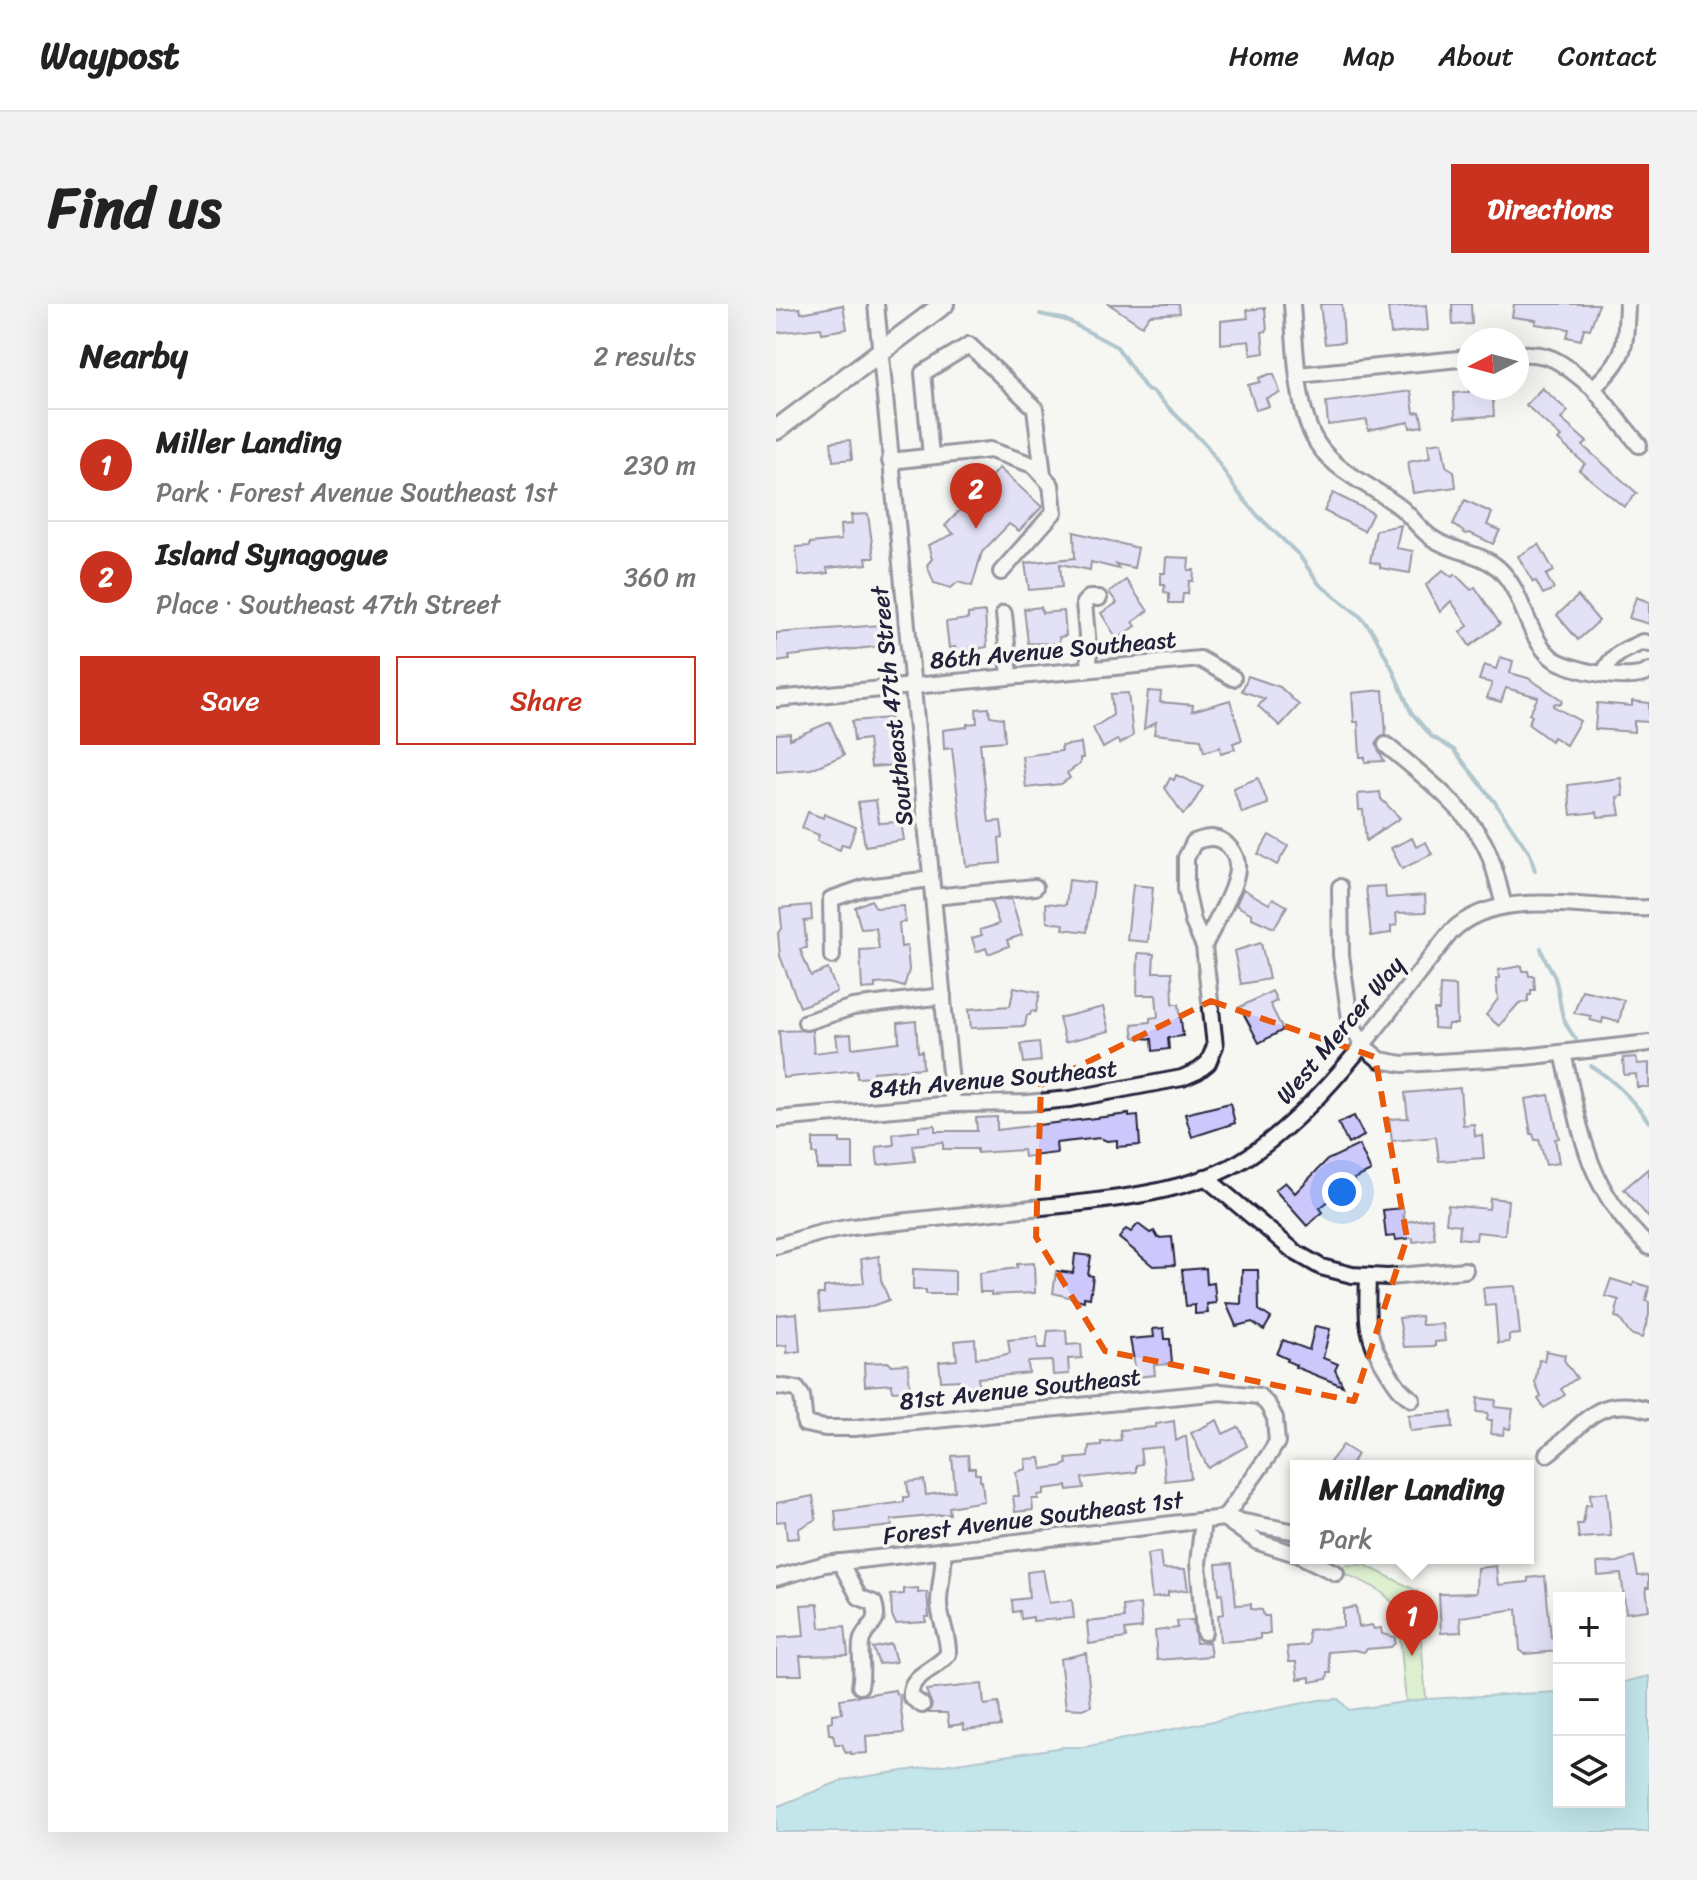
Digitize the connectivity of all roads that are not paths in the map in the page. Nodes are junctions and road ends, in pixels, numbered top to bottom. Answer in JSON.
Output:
{"nodes":[{"id":1,"x":876,"y":304,"type":"edge"},
{"id":2,"x":944,"y":304,"type":"edge"},
{"id":3,"x":1292,"y":304,"type":"edge"},
{"id":4,"x":1627,"y":304,"type":"edge"},
{"id":5,"x":882,"y":352,"type":"junction"},
{"id":6,"x":1529,"y":353,"type":"edge"},
{"id":7,"x":1457,"y":359,"type":"edge"},
{"id":8,"x":1298,"y":375,"type":"junction"},
{"id":9,"x":1593,"y":388,"type":"junction"},
{"id":10,"x":776,"y":430,"type":"edge"},
{"id":11,"x":1639,"y":445,"type":"dead end"},
{"id":12,"x":931,"y":456,"type":"junction"},
{"id":13,"x":890,"y":461,"type":"junction"},
{"id":14,"x":1043,"y":475,"type":"junction"},
{"id":15,"x":1001,"y":572,"type":"dead end"},
{"id":16,"x":1099,"y":598,"type":"dead end"},
{"id":17,"x":1004,"y":614,"type":"dead end"},
{"id":18,"x":1649,"y":644,"type":"edge"},
{"id":19,"x":1090,"y":668,"type":"junction"},
{"id":20,"x":1649,"y":671,"type":"edge"},
{"id":21,"x":1604,"y":673,"type":"junction"},
{"id":22,"x":1010,"y":676,"type":"junction"},
{"id":23,"x":1233,"y":678,"type":"dead end"},
{"id":24,"x":912,"y":685,"type":"junction"},
{"id":25,"x":776,"y":699,"type":"edge"},
{"id":26,"x":1386,"y":745,"type":"dead end"},
{"id":27,"x":931,"y":879,"type":"junction"},
{"id":28,"x":1035,"y":887,"type":"dead end"},
{"id":29,"x":1340,"y":887,"type":"dead end"},
{"id":30,"x":933,"y":897,"type":"junction"},
{"id":31,"x":1504,"y":906,"type":"junction"},
{"id":32,"x":1649,"y":908,"type":"edge"},
{"id":33,"x":1204,"y":946,"type":"junction"},
{"id":34,"x":832,"y":956,"type":"dead end"},
{"id":35,"x":943,"y":996,"type":"junction"},
{"id":36,"x":806,"y":1022,"type":"dead end"},
{"id":37,"x":1649,"y":1043,"type":"edge"},
{"id":38,"x":1362,"y":1045,"type":"junction"},
{"id":39,"x":1563,"y":1053,"type":"junction"},
{"id":40,"x":953,"y":1104,"type":"junction"},
{"id":41,"x":776,"y":1119,"type":"edge"},
{"id":42,"x":1205,"y":1177,"type":"junction"},
{"id":43,"x":776,"y":1246,"type":"edge"},
{"id":44,"x":1649,"y":1247,"type":"edge"},
{"id":45,"x":1465,"y":1270,"type":"dead end"},
{"id":46,"x":1368,"y":1276,"type":"junction"},
{"id":47,"x":776,"y":1386,"type":"edge"},
{"id":48,"x":1412,"y":1399,"type":"dead end"},
{"id":49,"x":1649,"y":1410,"type":"edge"},
{"id":50,"x":1547,"y":1454,"type":"dead end"},
{"id":51,"x":1224,"y":1518,"type":"junction"},
{"id":52,"x":1203,"y":1520,"type":"junction"},
{"id":53,"x":1290,"y":1531,"type":"edge"},
{"id":54,"x":943,"y":1550,"type":"junction"},
{"id":55,"x":1290,"y":1552,"type":"edge"},
{"id":56,"x":840,"y":1562,"type":"junction"},
{"id":57,"x":1317,"y":1564,"type":"edge"},
{"id":58,"x":1336,"y":1573,"type":"dead end"},
{"id":59,"x":776,"y":1578,"type":"edge"},
{"id":60,"x":1204,"y":1632,"type":"dead end"},
{"id":61,"x":860,"y":1686,"type":"dead end"},
{"id":62,"x":922,"y":1705,"type":"dead end"}],
"edges":[{"from":1,"to":5,"type":"street","name":"Southeast 47th Street"},
{"from":2,"to":5,"type":"main road"},
{"from":3,"to":8,"type":"street"},
{"from":4,"to":9,"type":"street"},
{"from":5,"to":10,"type":"main road"},
{"from":5,"to":13,"type":"street","name":"Southeast 47th Street"},
{"from":6,"to":9,"type":"street"},
{"from":7,"to":8,"type":"street"},
{"from":8,"to":21,"type":"street"},
{"from":9,"to":11,"type":"street"},
{"from":12,"to":13,"type":"street"},
{"from":12,"to":14,"type":"street"},
{"from":12,"to":14,"type":"street"},
{"from":13,"to":24,"type":"street","name":"Southeast 47th Street"},
{"from":14,"to":15,"type":"street"},
{"from":16,"to":19,"type":"street"},
{"from":17,"to":22,"type":"street"},
{"from":18,"to":21,"type":"street"},
{"from":19,"to":22,"type":"street","name":"86th Avenue Southeast"},
{"from":19,"to":23,"type":"street","name":"86th Avenue Southeast"},
{"from":20,"to":21,"type":"street"},
{"from":22,"to":24,"type":"street","name":"86th Avenue Southeast"},
{"from":24,"to":25,"type":"street","name":"86th Avenue Southeast"},
{"from":24,"to":27,"type":"street","name":"Southeast 47th Street"},
{"from":26,"to":31,"type":"street"},
{"from":27,"to":30,"type":"street","name":"Southeast 47th Street"},
{"from":27,"to":34,"type":"street"},
{"from":28,"to":30,"type":"street"},
{"from":29,"to":38,"type":"street"},
{"from":30,"to":35,"type":"street","name":"Southeast 47th Street"},
{"from":31,"to":32,"type":"street","name":"West Mercer Way"},
{"from":31,"to":38,"type":"street","name":"West Mercer Way"},
{"from":33,"to":33,"type":"street"},
{"from":33,"to":40,"type":"street","name":"84th Avenue Southeast"},
{"from":35,"to":36,"type":"street"},
{"from":35,"to":40,"type":"street","name":"Southeast 47th Street"},
{"from":37,"to":39,"type":"street"},
{"from":38,"to":39,"type":"street"},
{"from":38,"to":42,"type":"street","name":"West Mercer Way"},
{"from":39,"to":44,"type":"street"},
{"from":40,"to":41,"type":"street","name":"84th Avenue Southeast"},
{"from":42,"to":43,"type":"street","name":"West Mercer Way"},
{"from":42,"to":46,"type":"street"},
{"from":45,"to":46,"type":"street"},
{"from":46,"to":48,"type":"street"},
{"from":47,"to":51,"type":"street","name":"81st Avenue Southeast"},
{"from":49,"to":50,"type":"street"},
{"from":51,"to":52,"type":"street","name":"Forest Avenue Southeast 1st"},
{"from":51,"to":53,"type":"street","name":"Forest Avenue Southeast 1st"},
{"from":51,"to":55,"type":"street"},
{"from":52,"to":54,"type":"street","name":"Forest Avenue Southeast 1st"},
{"from":52,"to":60,"type":"street"},
{"from":54,"to":56,"type":"street","name":"Forest Avenue Southeast 1st"},
{"from":54,"to":62,"type":"street"},
{"from":56,"to":59,"type":"street","name":"Forest Avenue Southeast 1st"},
{"from":56,"to":61,"type":"street"},
{"from":57,"to":58,"type":"street"}]}
